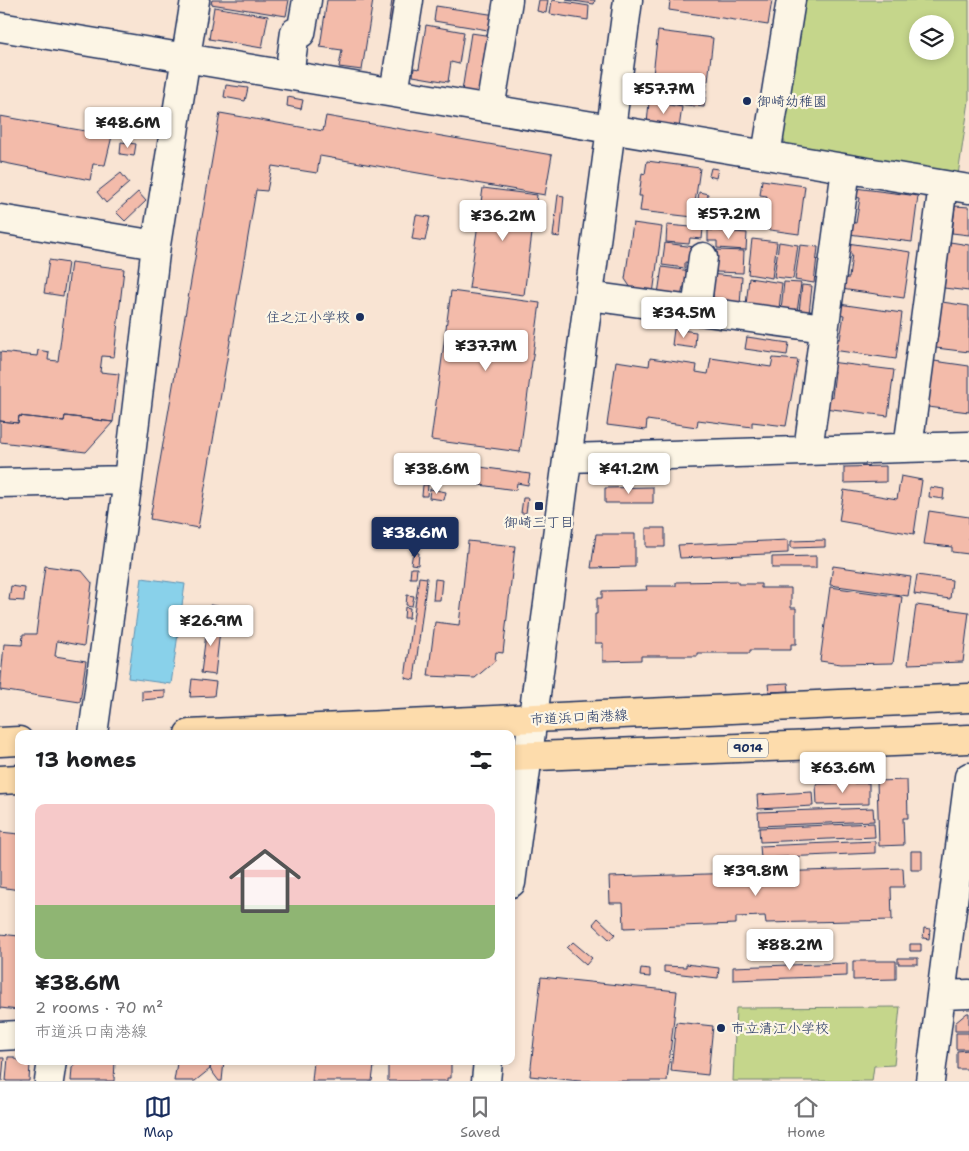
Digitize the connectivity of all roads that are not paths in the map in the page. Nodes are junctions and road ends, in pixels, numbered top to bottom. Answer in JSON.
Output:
{"nodes":[{"id":1,"x":195,"y":0,"type":"edge"},
{"id":2,"x":307,"y":0,"type":"edge"},
{"id":3,"x":409,"y":0,"type":"edge"},
{"id":4,"x":508,"y":0,"type":"edge"},
{"id":5,"x":628,"y":0,"type":"edge"},
{"id":6,"x":791,"y":0,"type":"edge"},
{"id":7,"x":0,"y":27,"type":"edge"},
{"id":8,"x":186,"y":58,"type":"junction"},
{"id":9,"x":289,"y":75,"type":"junction"},
{"id":10,"x":394,"y":93,"type":"junction"},
{"id":11,"x":490,"y":109,"type":"junction"},
{"id":12,"x":611,"y":130,"type":"junction"},
{"id":13,"x":766,"y":155,"type":"junction"},
{"id":14,"x":846,"y":169,"type":"junction"},
{"id":15,"x":956,"y":187,"type":"edge"},
{"id":16,"x":0,"y":219,"type":"edge"},
{"id":17,"x":156,"y":245,"type":"junction"},
{"id":18,"x":703,"y":257,"type":"dead end"},
{"id":19,"x":589,"y":296,"type":"junction"},
{"id":20,"x":696,"y":310,"type":"junction"},
{"id":21,"x":824,"y":328,"type":"junction"},
{"id":22,"x":969,"y":446,"type":"edge"},
{"id":23,"x":908,"y":448,"type":"junction"},
{"id":24,"x":808,"y":450,"type":"junction"},
{"id":25,"x":568,"y":458,"type":"junction"},
{"id":26,"x":128,"y":480,"type":"junction"},
{"id":27,"x":0,"y":483,"type":"edge"},
{"id":28,"x":969,"y":698,"type":"edge"},
{"id":29,"x":533,"y":719,"type":"junction"},
{"id":30,"x":94,"y":730,"type":"edge"},
{"id":31,"x":281,"y":730,"type":"edge"},
{"id":32,"x":969,"y":739,"type":"edge"},
{"id":33,"x":15,"y":741,"type":"edge"},
{"id":34,"x":0,"y":742,"type":"edge"},
{"id":35,"x":519,"y":757,"type":"edge"},
{"id":36,"x":969,"y":777,"type":"edge"},
{"id":37,"x":15,"y":779,"type":"edge"},
{"id":38,"x":0,"y":780,"type":"edge"},
{"id":39,"x":515,"y":820,"type":"edge"},
{"id":40,"x":969,"y":994,"type":"edge"},
{"id":41,"x":941,"y":995,"type":"junction"},
{"id":42,"x":15,"y":1035,"type":"edge"},
{"id":43,"x":0,"y":1036,"type":"edge"},
{"id":44,"x":52,"y":1065,"type":"edge"},
{"id":45,"x":488,"y":1065,"type":"edge"},
{"id":46,"x":50,"y":1081,"type":"edge"},
{"id":47,"x":486,"y":1081,"type":"edge"},
{"id":48,"x":930,"y":1081,"type":"edge"}],
"edges":[{"from":1,"to":8,"type":"street"},
{"from":2,"to":9,"type":"street"},
{"from":3,"to":10,"type":"street"},
{"from":4,"to":11,"type":"street"},
{"from":5,"to":12,"type":"street"},
{"from":6,"to":13,"type":"street"},
{"from":7,"to":8,"type":"street"},
{"from":8,"to":9,"type":"street"},
{"from":8,"to":17,"type":"street"},
{"from":9,"to":10,"type":"street"},
{"from":10,"to":11,"type":"street"},
{"from":11,"to":12,"type":"street"},
{"from":12,"to":13,"type":"street"},
{"from":12,"to":19,"type":"street"},
{"from":13,"to":14,"type":"street"},
{"from":14,"to":15,"type":"street"},
{"from":14,"to":21,"type":"street"},
{"from":15,"to":23,"type":"street"},
{"from":16,"to":17,"type":"street"},
{"from":17,"to":26,"type":"street"},
{"from":18,"to":20,"type":"street"},
{"from":19,"to":20,"type":"street"},
{"from":19,"to":25,"type":"street"},
{"from":20,"to":21,"type":"street"},
{"from":21,"to":24,"type":"street"},
{"from":22,"to":23,"type":"street"},
{"from":23,"to":24,"type":"street"},
{"from":24,"to":25,"type":"street"},
{"from":25,"to":29,"type":"street"},
{"from":26,"to":27,"type":"street"},
{"from":26,"to":30,"type":"street"},
{"from":28,"to":29,"type":"main road","name":"市道浜口南港線"},
{"from":29,"to":31,"type":"main road","name":"市道浜口南港線"},
{"from":29,"to":35,"type":"street"},
{"from":32,"to":35,"type":"main road","number":"9014"},
{"from":33,"to":34,"type":"main road"},
{"from":35,"to":39,"type":"street"},
{"from":36,"to":41,"type":"street"},
{"from":37,"to":38,"type":"main road"},
{"from":40,"to":41,"type":"street"},
{"from":41,"to":48,"type":"street"},
{"from":42,"to":43,"type":"street"},
{"from":44,"to":46,"type":"street"},
{"from":45,"to":47,"type":"street"}]}
